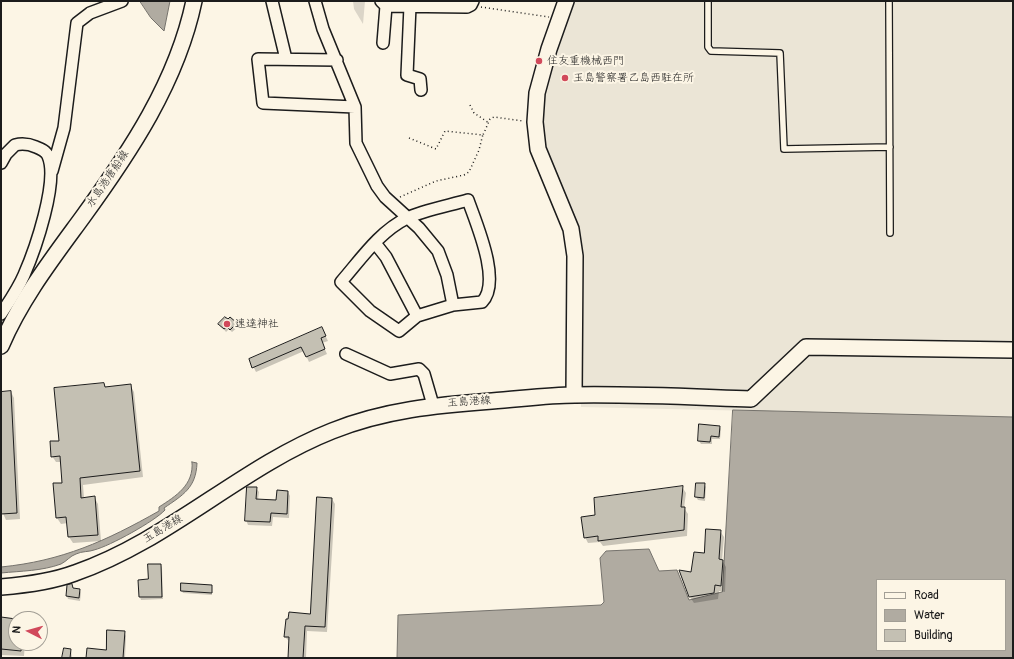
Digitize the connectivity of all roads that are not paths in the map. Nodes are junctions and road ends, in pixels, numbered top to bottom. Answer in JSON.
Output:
{"nodes":[{"id":1,"x":122,"y":1,"type":"edge"},
{"id":2,"x":185,"y":1,"type":"edge"},
{"id":3,"x":194,"y":1,"type":"edge"},
{"id":4,"x":204,"y":1,"type":"edge"},
{"id":5,"x":272,"y":1,"type":"edge"},
{"id":6,"x":315,"y":1,"type":"edge"},
{"id":7,"x":566,"y":1,"type":"edge"},
{"id":8,"x":708,"y":1,"type":"edge"},
{"id":9,"x":889,"y":1,"type":"edge"},
{"id":10,"x":383,"y":3,"type":"edge"},
{"id":11,"x":472,"y":3,"type":"edge"},
{"id":12,"x":410,"y":6,"type":"junction"},
{"id":13,"x":383,"y":43,"type":"dead end"},
{"id":14,"x":286,"y":60,"type":"junction"},
{"id":15,"x":337,"y":60,"type":"junction"},
{"id":16,"x":421,"y":90,"type":"dead end"},
{"id":17,"x":355,"y":107,"type":"junction"},
{"id":18,"x":149,"y":117,"type":"junction"},
{"id":19,"x":890,"y":147,"type":"junction"},
{"id":20,"x":1,"y":163,"type":"edge"},
{"id":21,"x":51,"y":173,"type":"junction"},
{"id":22,"x":408,"y":218,"type":"junction"},
{"id":23,"x":890,"y":233,"type":"dead end"},
{"id":24,"x":375,"y":243,"type":"junction"},
{"id":25,"x":453,"y":305,"type":"junction"},
{"id":26,"x":1,"y":314,"type":"edge"},
{"id":27,"x":417,"y":316,"type":"junction"},
{"id":28,"x":3,"y":341,"type":"edge"},
{"id":29,"x":1013,"y":350,"type":"edge"},
{"id":30,"x":346,"y":354,"type":"dead end"},
{"id":31,"x":574,"y":395,"type":"junction"},
{"id":32,"x":433,"y":405,"type":"junction"},
{"id":33,"x":1,"y":587,"type":"edge"}],
"edges":[{"from":1,"to":21,"type":"street"},
{"from":2,"to":18,"type":"main road"},
{"from":3,"to":18,"type":"main road","name":"水島港唐船線"},
{"from":4,"to":18,"type":"main road"},
{"from":5,"to":14,"type":"street"},
{"from":6,"to":15,"type":"street"},
{"from":7,"to":31,"type":"main road"},
{"from":8,"to":19,"type":"lane"},
{"from":9,"to":19,"type":"lane"},
{"from":10,"to":12,"type":"street"},
{"from":10,"to":13,"type":"street"},
{"from":11,"to":12,"type":"street"},
{"from":12,"to":16,"type":"street"},
{"from":14,"to":15,"type":"street"},
{"from":14,"to":17,"type":"street"},
{"from":15,"to":17,"type":"street"},
{"from":17,"to":22,"type":"street"},
{"from":18,"to":28,"type":"main road","name":"水島港唐船線"},
{"from":19,"to":23,"type":"lane"},
{"from":20,"to":21,"type":"street"},
{"from":21,"to":26,"type":"street"},
{"from":22,"to":24,"type":"street"},
{"from":22,"to":25,"type":"street"},
{"from":22,"to":25,"type":"street"},
{"from":24,"to":27,"type":"street"},
{"from":24,"to":27,"type":"street"},
{"from":25,"to":27,"type":"street"},
{"from":29,"to":31,"type":"main road","name":"玉島港線"},
{"from":30,"to":32,"type":"street"},
{"from":31,"to":32,"type":"main road","name":"玉島港線"},
{"from":32,"to":33,"type":"main road","name":"玉島港線"}]}
